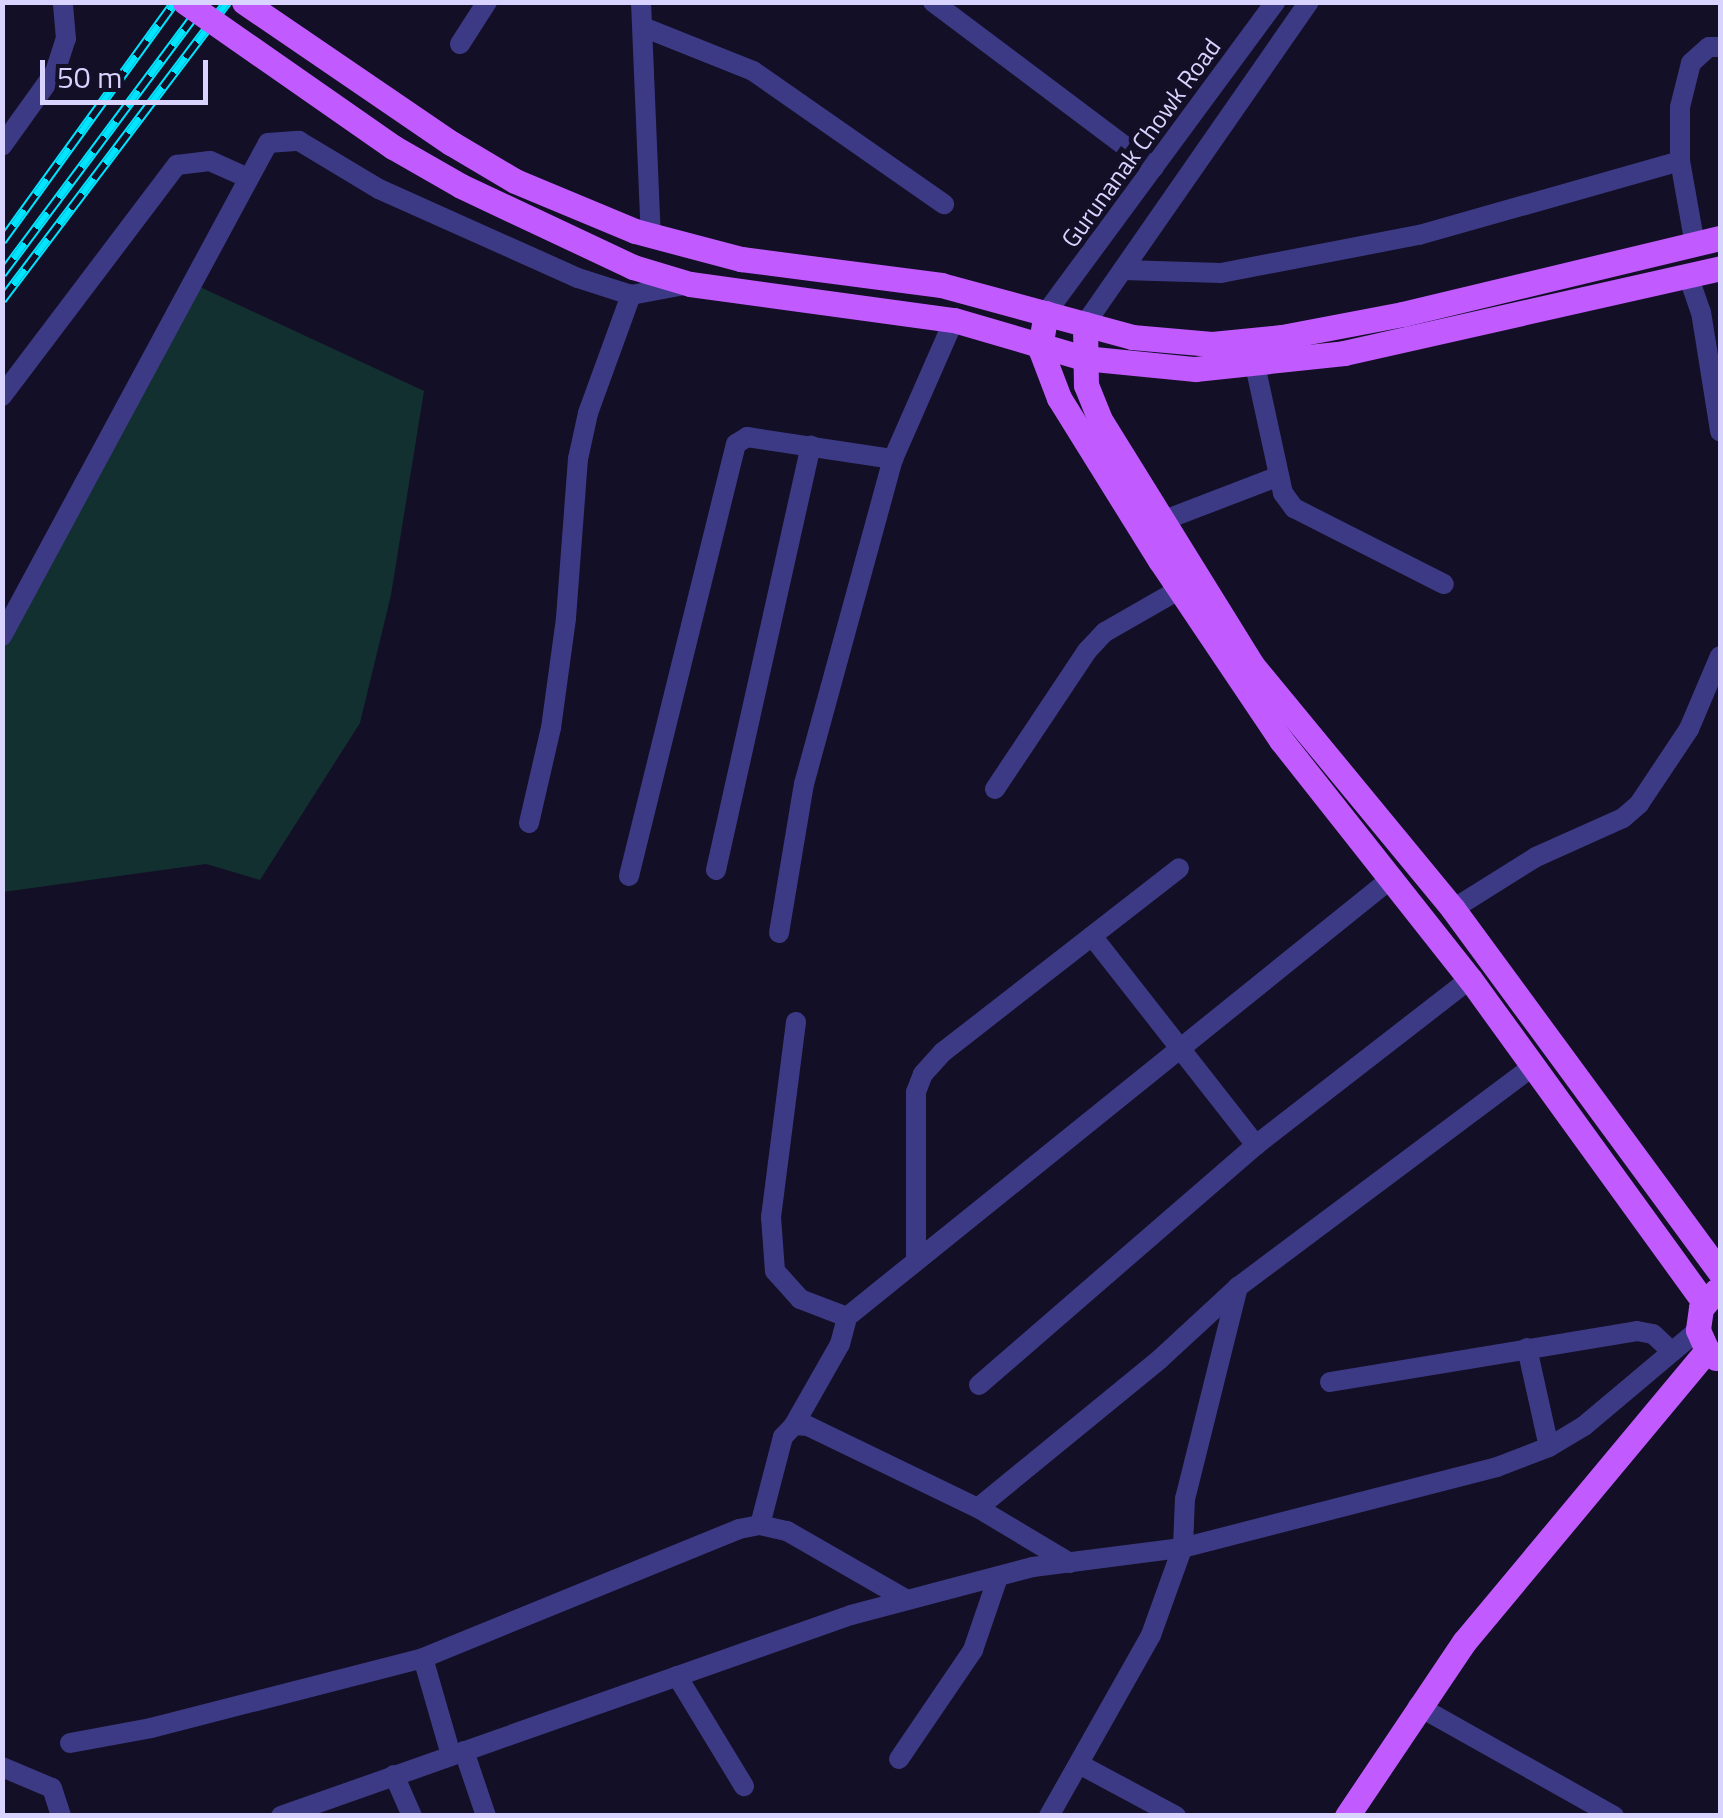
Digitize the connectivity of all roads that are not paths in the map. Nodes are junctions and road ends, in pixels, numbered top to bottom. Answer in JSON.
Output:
{"nodes":[{"id":1,"x":63,"y":2,"type":"edge"},
{"id":2,"x":185,"y":2,"type":"edge"},
{"id":3,"x":244,"y":2,"type":"edge"},
{"id":4,"x":487,"y":2,"type":"edge"},
{"id":5,"x":641,"y":2,"type":"edge"},
{"id":6,"x":933,"y":2,"type":"edge"},
{"id":7,"x":1275,"y":2,"type":"edge"},
{"id":8,"x":1309,"y":2,"type":"edge"},
{"id":9,"x":643,"y":27,"type":"junction"},
{"id":10,"x":460,"y":44,"type":"dead end"},
{"id":11,"x":1720,"y":46,"type":"edge"},
{"id":12,"x":2,"y":146,"type":"edge"},
{"id":13,"x":1680,"y":161,"type":"junction"},
{"id":14,"x":1154,"y":168,"type":"junction"},
{"id":15,"x":248,"y":178,"type":"junction"},
{"id":16,"x":944,"y":204,"type":"dead end"},
{"id":17,"x":643,"y":233,"type":"junction"},
{"id":18,"x":1720,"y":238,"type":"edge"},
{"id":19,"x":1695,"y":245,"type":"junction"},
{"id":20,"x":1720,"y":268,"type":"edge"},
{"id":21,"x":1122,"y":270,"type":"junction"},
{"id":22,"x":1688,"y":275,"type":"junction"},
{"id":23,"x":690,"y":284,"type":"junction"},
{"id":24,"x":630,"y":295,"type":"junction"},
{"id":25,"x":1046,"y":313,"type":"junction"},
{"id":26,"x":954,"y":320,"type":"junction"},
{"id":27,"x":1084,"y":324,"type":"junction"},
{"id":28,"x":1040,"y":348,"type":"junction"},
{"id":29,"x":1084,"y":358,"type":"junction"},
{"id":30,"x":1255,"y":366,"type":"junction"},
{"id":31,"x":2,"y":396,"type":"edge"},
{"id":32,"x":1720,"y":432,"type":"edge"},
{"id":33,"x":810,"y":445,"type":"junction"},
{"id":34,"x":893,"y":459,"type":"junction"},
{"id":35,"x":1278,"y":476,"type":"junction"},
{"id":36,"x":1162,"y":521,"type":"junction"},
{"id":37,"x":1444,"y":584,"type":"dead end"},
{"id":38,"x":1180,"y":589,"type":"junction"},
{"id":39,"x":2,"y":636,"type":"edge"},
{"id":40,"x":1720,"y":656,"type":"edge"},
{"id":41,"x":994,"y":789,"type":"dead end"},
{"id":42,"x":529,"y":822,"type":"dead end"},
{"id":43,"x":1178,"y":868,"type":"dead end"},
{"id":44,"x":716,"y":870,"type":"dead end"},
{"id":45,"x":629,"y":876,"type":"dead end"},
{"id":46,"x":1393,"y":877,"type":"junction"},
{"id":47,"x":1453,"y":909,"type":"junction"},
{"id":48,"x":779,"y":933,"type":"dead end"},
{"id":49,"x":1092,"y":936,"type":"junction"},
{"id":50,"x":1470,"y":979,"type":"junction"},
{"id":51,"x":796,"y":1022,"type":"dead end"},
{"id":52,"x":1180,"y":1046,"type":"junction"},
{"id":53,"x":1533,"y":1066,"type":"junction"},
{"id":54,"x":1256,"y":1145,"type":"junction"},
{"id":55,"x":916,"y":1258,"type":"junction"},
{"id":56,"x":1720,"y":1272,"type":"edge"},
{"id":57,"x":1238,"y":1287,"type":"junction"},
{"id":58,"x":1712,"y":1296,"type":"edge"},
{"id":59,"x":847,"y":1317,"type":"junction"},
{"id":60,"x":1708,"y":1346,"type":"edge"},
{"id":61,"x":1527,"y":1348,"type":"junction"},
{"id":62,"x":1672,"y":1352,"type":"junction"},
{"id":63,"x":1330,"y":1382,"type":"dead end"},
{"id":64,"x":980,"y":1385,"type":"dead end"},
{"id":65,"x":794,"y":1425,"type":"junction"},
{"id":66,"x":1550,"y":1447,"type":"junction"},
{"id":67,"x":978,"y":1508,"type":"junction"},
{"id":68,"x":760,"y":1525,"type":"junction"},
{"id":69,"x":1182,"y":1548,"type":"junction"},
{"id":70,"x":1070,"y":1563,"type":"junction"},
{"id":71,"x":998,"y":1577,"type":"junction"},
{"id":72,"x":907,"y":1600,"type":"junction"},
{"id":73,"x":423,"y":1658,"type":"junction"},
{"id":74,"x":677,"y":1676,"type":"junction"},
{"id":75,"x":1418,"y":1706,"type":"junction"},
{"id":76,"x":70,"y":1743,"type":"dead end"},
{"id":77,"x":458,"y":1753,"type":"junction"},
{"id":78,"x":899,"y":1759,"type":"dead end"},
{"id":79,"x":1079,"y":1764,"type":"junction"},
{"id":80,"x":2,"y":1767,"type":"edge"},
{"id":81,"x":394,"y":1776,"type":"junction"},
{"id":82,"x":744,"y":1786,"type":"dead end"},
{"id":83,"x":61,"y":1816,"type":"edge"},
{"id":84,"x":280,"y":1816,"type":"edge"},
{"id":85,"x":412,"y":1816,"type":"edge"},
{"id":86,"x":486,"y":1816,"type":"edge"},
{"id":87,"x":1050,"y":1816,"type":"edge"},
{"id":88,"x":1176,"y":1816,"type":"edge"},
{"id":89,"x":1348,"y":1816,"type":"edge"},
{"id":90,"x":1614,"y":1816,"type":"edge"}],
"edges":[{"from":1,"to":12,"type":"street"},
{"from":2,"to":23,"type":"main road","bridge":true},
{"from":3,"to":17,"type":"main road"},
{"from":4,"to":10,"type":"street"},
{"from":5,"to":9,"type":"street"},
{"from":6,"to":14,"type":"street"},
{"from":7,"to":14,"type":"street","name":"Gurunanak Chowk Road"},
{"from":8,"to":21,"type":"street"},
{"from":9,"to":16,"type":"street"},
{"from":9,"to":17,"type":"street"},
{"from":11,"to":13,"type":"street"},
{"from":13,"to":19,"type":"street"},
{"from":13,"to":21,"type":"street"},
{"from":14,"to":25,"type":"street","name":"Gurunanak Chowk Road"},
{"from":15,"to":24,"type":"street"},
{"from":15,"to":31,"type":"street"},
{"from":15,"to":39,"type":"street"},
{"from":17,"to":25,"type":"main road"},
{"from":18,"to":19,"type":"main road"},
{"from":19,"to":27,"type":"main road"},
{"from":20,"to":22,"type":"main road"},
{"from":21,"to":27,"type":"street"},
{"from":22,"to":30,"type":"main road"},
{"from":22,"to":32,"type":"street"},
{"from":23,"to":24,"type":"street"},
{"from":23,"to":26,"type":"main road"},
{"from":24,"to":42,"type":"street"},
{"from":25,"to":27,"type":"main road"},
{"from":25,"to":28,"type":"main road"},
{"from":26,"to":28,"type":"main road"},
{"from":26,"to":34,"type":"street"},
{"from":27,"to":29,"type":"main road"},
{"from":28,"to":29,"type":"main road"},
{"from":28,"to":38,"type":"main road"},
{"from":29,"to":30,"type":"main road"},
{"from":29,"to":36,"type":"main road"},
{"from":30,"to":35,"type":"street"},
{"from":33,"to":34,"type":"street"},
{"from":33,"to":44,"type":"street"},
{"from":33,"to":45,"type":"street"},
{"from":34,"to":48,"type":"street"},
{"from":35,"to":36,"type":"street"},
{"from":35,"to":37,"type":"street"},
{"from":36,"to":47,"type":"main road"},
{"from":38,"to":41,"type":"street"},
{"from":38,"to":46,"type":"main road"},
{"from":40,"to":47,"type":"street"},
{"from":43,"to":49,"type":"street"},
{"from":46,"to":50,"type":"main road"},
{"from":46,"to":52,"type":"street"},
{"from":47,"to":56,"type":"main road"},
{"from":49,"to":52,"type":"street"},
{"from":49,"to":55,"type":"street"},
{"from":50,"to":53,"type":"main road"},
{"from":50,"to":54,"type":"street"},
{"from":51,"to":59,"type":"street"},
{"from":52,"to":54,"type":"street"},
{"from":52,"to":55,"type":"street"},
{"from":53,"to":57,"type":"street"},
{"from":53,"to":58,"type":"main road"},
{"from":54,"to":64,"type":"street"},
{"from":55,"to":59,"type":"street"},
{"from":57,"to":67,"type":"street"},
{"from":57,"to":69,"type":"street"},
{"from":58,"to":60,"type":"main road"},
{"from":59,"to":65,"type":"street"},
{"from":60,"to":62,"type":"street"},
{"from":60,"to":75,"type":"main road"},
{"from":61,"to":62,"type":"street"},
{"from":61,"to":63,"type":"street"},
{"from":61,"to":66,"type":"street"},
{"from":62,"to":66,"type":"street"},
{"from":65,"to":67,"type":"street"},
{"from":65,"to":68,"type":"street"},
{"from":66,"to":69,"type":"street"},
{"from":67,"to":70,"type":"street"},
{"from":68,"to":72,"type":"street"},
{"from":68,"to":73,"type":"street"},
{"from":69,"to":70,"type":"street"},
{"from":69,"to":79,"type":"street"},
{"from":70,"to":71,"type":"street"},
{"from":71,"to":72,"type":"street"},
{"from":71,"to":78,"type":"street"},
{"from":72,"to":74,"type":"street"},
{"from":73,"to":76,"type":"street"},
{"from":73,"to":77,"type":"street"},
{"from":74,"to":77,"type":"street"},
{"from":74,"to":82,"type":"street"},
{"from":75,"to":89,"type":"main road"},
{"from":75,"to":90,"type":"street"},
{"from":77,"to":81,"type":"street"},
{"from":77,"to":86,"type":"street"},
{"from":79,"to":87,"type":"street"},
{"from":79,"to":88,"type":"street"},
{"from":80,"to":83,"type":"street"},
{"from":81,"to":84,"type":"street"},
{"from":81,"to":85,"type":"street"}]}
